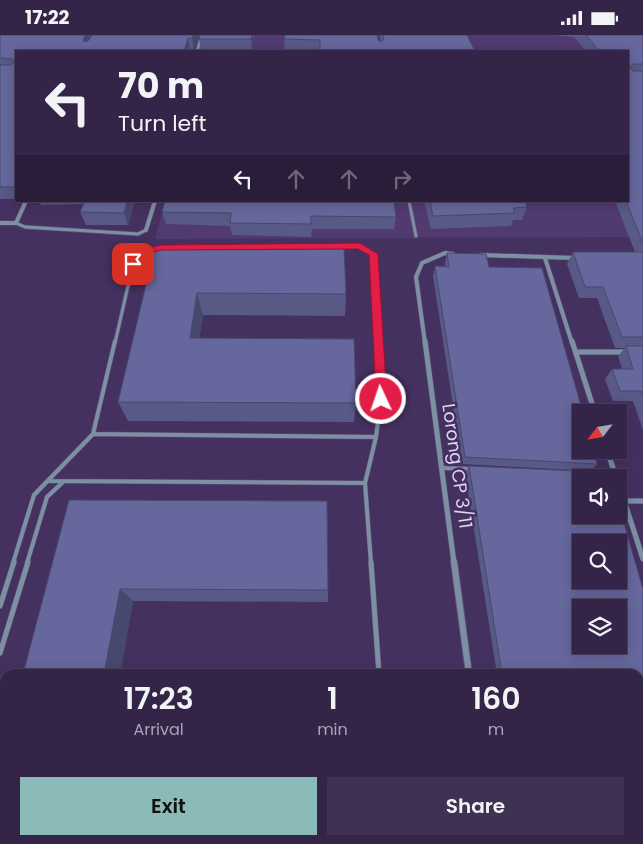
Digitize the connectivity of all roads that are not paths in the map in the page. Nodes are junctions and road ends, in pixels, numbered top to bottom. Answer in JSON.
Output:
{"nodes":[{"id":1,"x":202,"y":35,"type":"edge"},
{"id":2,"x":197,"y":50,"type":"edge"},
{"id":3,"x":26,"y":202,"type":"edge"},
{"id":4,"x":155,"y":202,"type":"edge"},
{"id":5,"x":410,"y":202,"type":"edge"},
{"id":6,"x":0,"y":223,"type":"edge"},
{"id":7,"x":16,"y":223,"type":"junction"},
{"id":8,"x":146,"y":231,"type":"joint"},
{"id":9,"x":416,"y":237,"type":"dead end"},
{"id":10,"x":161,"y":247,"type":"edge"},
{"id":11,"x":250,"y":247,"type":"edge"},
{"id":12,"x":463,"y":254,"type":"edge"},
{"id":13,"x":472,"y":255,"type":"edge"},
{"id":14,"x":545,"y":258,"type":"junction"},
{"id":15,"x":584,"y":258,"type":"edge"},
{"id":16,"x":576,"y":352,"type":"junction"},
{"id":17,"x":633,"y":352,"type":"edge"},
{"id":18,"x":592,"y":404,"type":"edge"},
{"id":19,"x":93,"y":434,"type":"junction"},
{"id":20,"x":376,"y":437,"type":"junction"},
{"id":21,"x":442,"y":468,"type":"junction"},
{"id":22,"x":478,"y":469,"type":"edge"},
{"id":23,"x":49,"y":481,"type":"junction"},
{"id":24,"x":63,"y":481,"type":"junction"},
{"id":25,"x":365,"y":483,"type":"junction"},
{"id":26,"x":627,"y":501,"type":"edge"},
{"id":27,"x":643,"y":501,"type":"edge"},
{"id":28,"x":627,"y":510,"type":"edge"},
{"id":29,"x":643,"y":559,"type":"edge"},
{"id":30,"x":0,"y":606,"type":"edge"},
{"id":31,"x":0,"y":653,"type":"edge"},
{"id":32,"x":379,"y":669,"type":"edge"},
{"id":33,"x":468,"y":669,"type":"edge"}],
"edges":[{"from":1,"to":2,"type":"street"},
{"from":3,"to":7,"type":"street"},
{"from":4,"to":8,"type":"street"},
{"from":5,"to":9,"type":"lane"},
{"from":6,"to":7,"type":"street"},
{"from":7,"to":8,"type":"lane"},
{"from":10,"to":19,"type":"lane"},
{"from":11,"to":20,"type":"lane"},
{"from":12,"to":21,"type":"street","name":"Lorong CP 3/11"},
{"from":13,"to":14,"type":"street"},
{"from":14,"to":15,"type":"street"},
{"from":14,"to":16,"type":"street"},
{"from":16,"to":17,"type":"street"},
{"from":16,"to":18,"type":"street"},
{"from":19,"to":20,"type":"lane"},
{"from":19,"to":23,"type":"lane"},
{"from":20,"to":25,"type":"lane"},
{"from":21,"to":22,"type":"lane"},
{"from":21,"to":33,"type":"street","name":"Lorong CP 3/11"},
{"from":23,"to":24,"type":"lane"},
{"from":23,"to":30,"type":"lane"},
{"from":24,"to":25,"type":"lane"},
{"from":24,"to":31,"type":"lane"},
{"from":25,"to":32,"type":"lane"},
{"from":26,"to":27,"type":"street"},
{"from":28,"to":29,"type":"street"}]}
